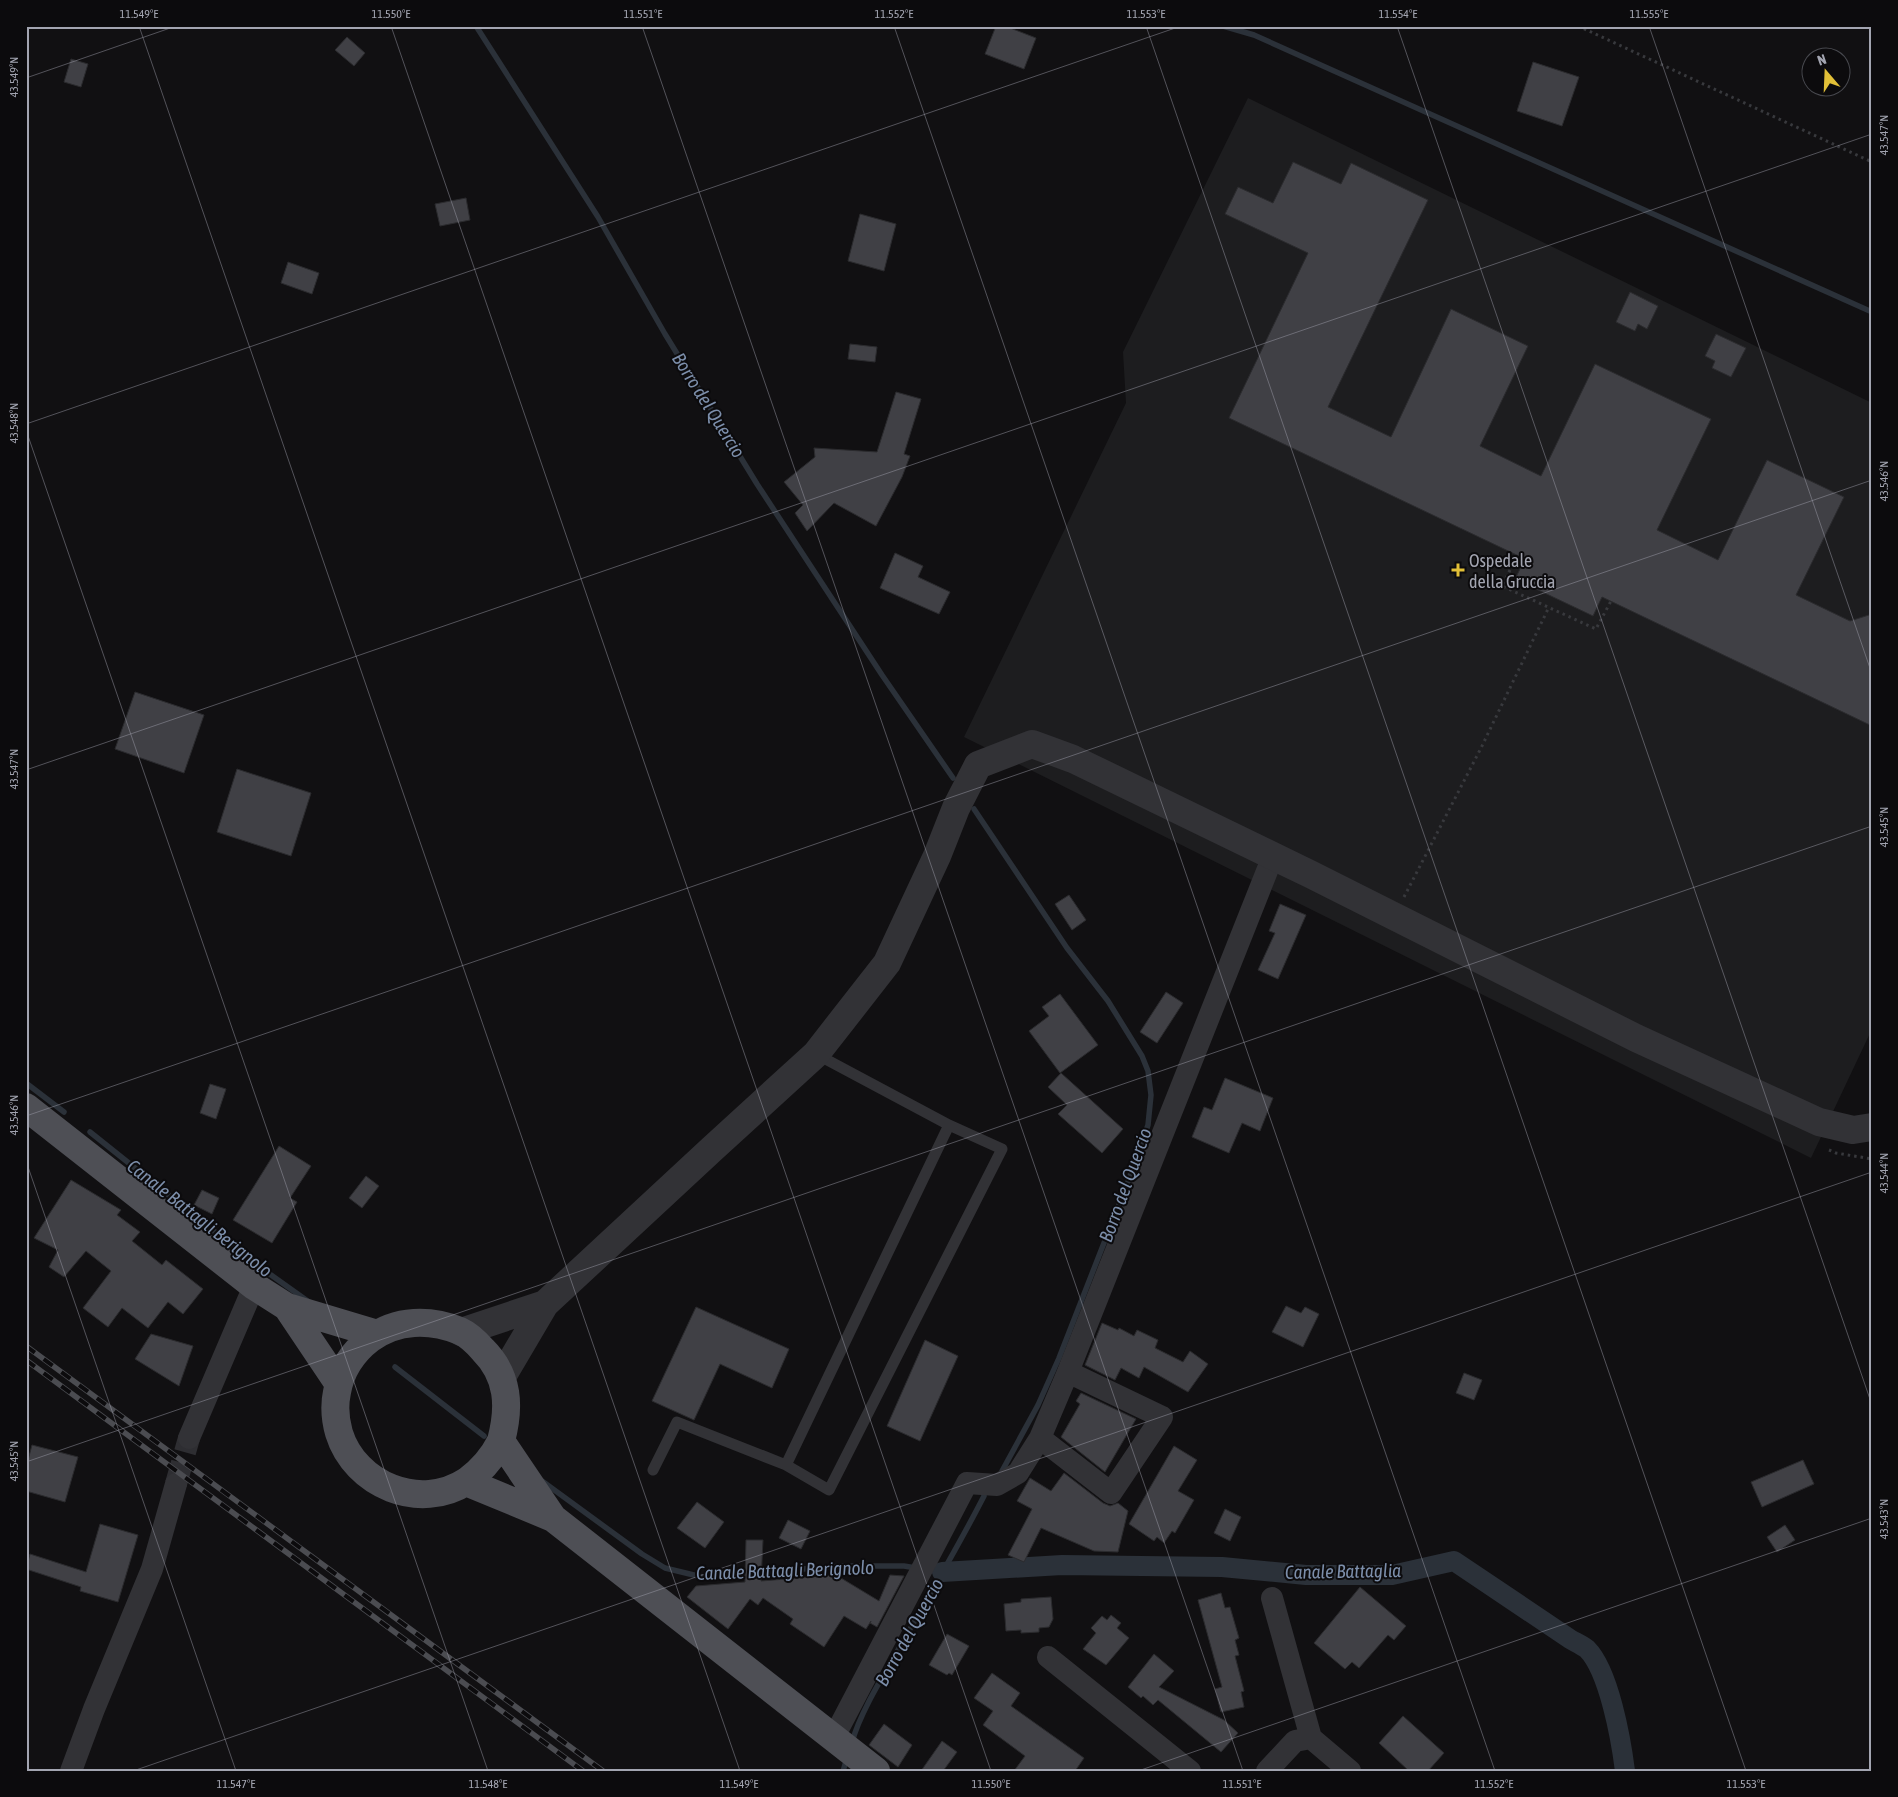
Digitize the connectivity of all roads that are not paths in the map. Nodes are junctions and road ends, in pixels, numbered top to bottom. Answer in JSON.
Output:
{"nodes":[{"id":1,"x":1273,"y":856,"type":"junction"},
{"id":2,"x":816,"y":1054,"type":"junction"},
{"id":3,"x":26,"y":1107,"type":"edge"},
{"id":4,"x":950,"y":1125,"type":"junction"},
{"id":5,"x":1872,"y":1127,"type":"edge"},
{"id":6,"x":254,"y":1286,"type":"junction"},
{"id":7,"x":545,"y":1304,"type":"junction"},
{"id":8,"x":287,"y":1308,"type":"junction"},
{"id":9,"x":461,"y":1332,"type":"junction"},
{"id":10,"x":376,"y":1334,"type":"junction"},
{"id":11,"x":1068,"y":1372,"type":"junction"},
{"id":12,"x":502,"y":1377,"type":"junction"},
{"id":13,"x":338,"y":1383,"type":"junction"},
{"id":14,"x":189,"y":1438,"type":"tunnel mouth"},
{"id":15,"x":1040,"y":1438,"type":"junction"},
{"id":16,"x":501,"y":1441,"type":"junction"},
{"id":17,"x":786,"y":1465,"type":"junction"},
{"id":18,"x":653,"y":1470,"type":"dead end"},
{"id":19,"x":466,"y":1482,"type":"junction"},
{"id":20,"x":176,"y":1484,"type":"tunnel mouth"},
{"id":21,"x":553,"y":1518,"type":"junction"},
{"id":22,"x":1272,"y":1598,"type":"dead end"},
{"id":23,"x":1048,"y":1657,"type":"dead end"},
{"id":24,"x":834,"y":1737,"type":"junction"},
{"id":25,"x":1311,"y":1738,"type":"junction"},
{"id":26,"x":80,"y":1747,"type":"junction"},
{"id":27,"x":71,"y":1771,"type":"edge"},
{"id":28,"x":84,"y":1771,"type":"edge"},
{"id":29,"x":876,"y":1771,"type":"edge"},
{"id":30,"x":1190,"y":1771,"type":"edge"},
{"id":31,"x":1266,"y":1771,"type":"edge"},
{"id":32,"x":1350,"y":1771,"type":"edge"}],
"edges":[{"from":1,"to":2,"type":"street"},
{"from":1,"to":5,"type":"street"},
{"from":1,"to":11,"type":"street"},
{"from":2,"to":4,"type":"lane"},
{"from":2,"to":7,"type":"street"},
{"from":3,"to":6,"type":"main road"},
{"from":4,"to":17,"type":"lane"},
{"from":4,"to":17,"type":"lane"},
{"from":6,"to":8,"type":"main road"},
{"from":6,"to":14,"type":"street"},
{"from":7,"to":9,"type":"street"},
{"from":7,"to":12,"type":"street"},
{"from":8,"to":10,"type":"main road"},
{"from":8,"to":13,"type":"main road"},
{"from":9,"to":10,"type":"main road"},
{"from":9,"to":12,"type":"main road"},
{"from":10,"to":13,"type":"main road"},
{"from":11,"to":15,"type":"street"},
{"from":11,"to":15,"type":"street"},
{"from":12,"to":16,"type":"main road"},
{"from":13,"to":19,"type":"main road"},
{"from":15,"to":24,"type":"street"},
{"from":16,"to":19,"type":"main road"},
{"from":16,"to":21,"type":"main road"},
{"from":17,"to":18,"type":"lane"},
{"from":19,"to":21,"type":"main road"},
{"from":20,"to":26,"type":"street"},
{"from":21,"to":24,"type":"main road"},
{"from":22,"to":25,"type":"street"},
{"from":23,"to":30,"type":"street"},
{"from":24,"to":29,"type":"main road"},
{"from":25,"to":31,"type":"street"},
{"from":25,"to":32,"type":"street"},
{"from":26,"to":27,"type":"street"},
{"from":26,"to":28,"type":"street"}]}
